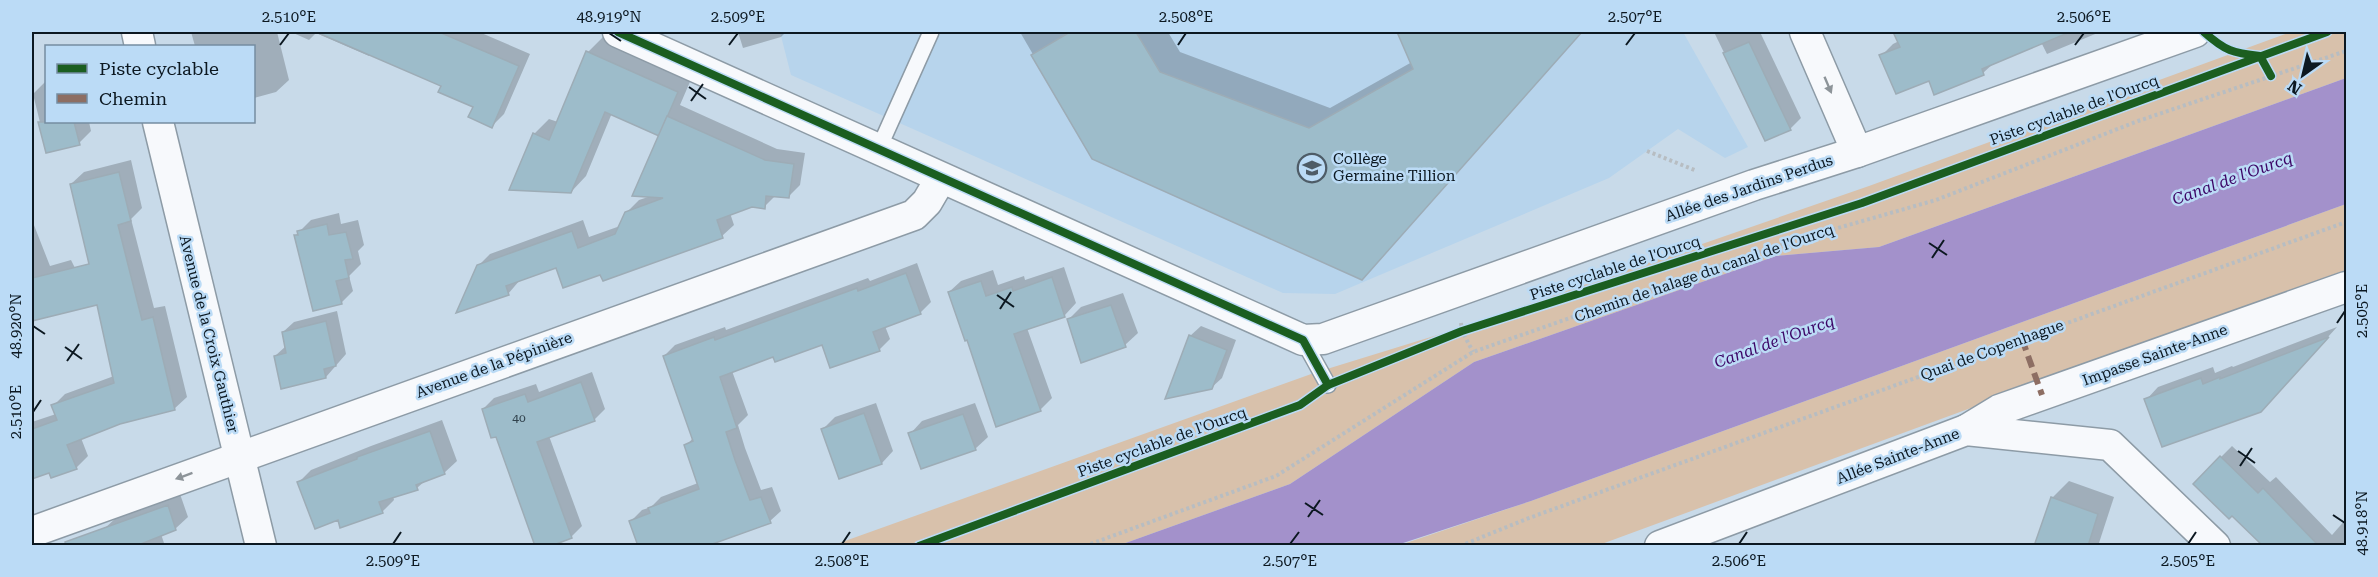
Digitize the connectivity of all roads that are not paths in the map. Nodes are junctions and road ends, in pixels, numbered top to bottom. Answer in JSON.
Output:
{"nodes":[{"id":1,"x":618,"y":32,"type":"edge"},
{"id":2,"x":931,"y":32,"type":"edge"},
{"id":3,"x":1805,"y":32,"type":"edge"},
{"id":4,"x":2194,"y":32,"type":"edge"},
{"id":5,"x":653,"y":39,"type":"edge"},
{"id":6,"x":158,"y":123,"type":"edge"},
{"id":7,"x":879,"y":148,"type":"junction"},
{"id":8,"x":1857,"y":152,"type":"junction"},
{"id":9,"x":941,"y":178,"type":"junction"},
{"id":10,"x":2346,"y":287,"type":"edge"},
{"id":11,"x":1303,"y":340,"type":"junction"},
{"id":12,"x":1328,"y":386,"type":"dead end"},
{"id":13,"x":1966,"y":430,"type":"junction"},
{"id":14,"x":239,"y":456,"type":"junction"},
{"id":15,"x":32,"y":532,"type":"edge"},
{"id":16,"x":261,"y":546,"type":"edge"},
{"id":17,"x":1660,"y":546,"type":"edge"},
{"id":18,"x":2216,"y":546,"type":"edge"}],
"edges":[{"from":1,"to":5,"type":"street"},
{"from":2,"to":7,"type":"lane"},
{"from":3,"to":8,"type":"street","one_way":true},
{"from":4,"to":8,"type":"street","name":"Allée des Jardins Perdus"},
{"from":5,"to":7,"type":"street"},
{"from":6,"to":14,"type":"street","name":"Avenue de la Croix Gauthier"},
{"from":7,"to":9,"type":"street"},
{"from":8,"to":11,"type":"street","name":"Allée des Jardins Perdus"},
{"from":9,"to":11,"type":"street"},
{"from":9,"to":14,"type":"street","name":"Avenue de la Pépinière"},
{"from":10,"to":13,"type":"street","name":"Impasse Sainte-Anne"},
{"from":11,"to":12,"type":"lane"},
{"from":13,"to":17,"type":"street","name":"Allée Sainte-Anne"},
{"from":13,"to":18,"type":"street","name":"Allée Sainte-Anne"},
{"from":14,"to":15,"type":"street","name":"Avenue de la Pépinière","one_way":true},
{"from":14,"to":16,"type":"street","name":"Avenue de la Croix Gauthier"}]}
